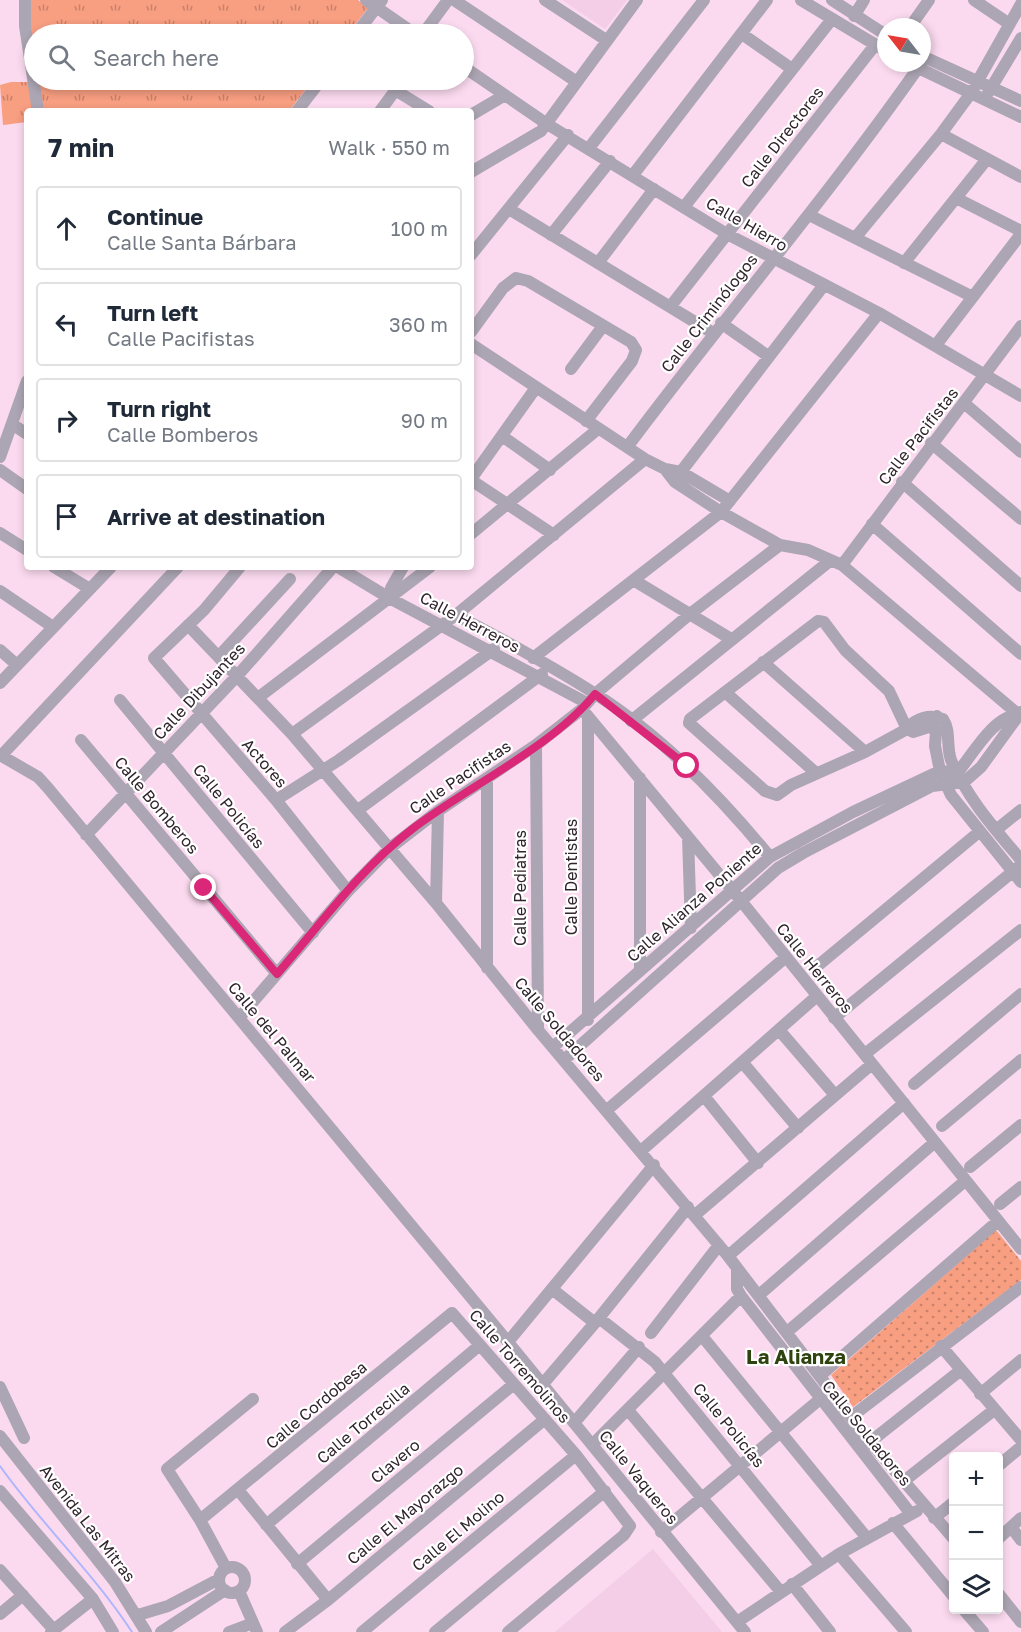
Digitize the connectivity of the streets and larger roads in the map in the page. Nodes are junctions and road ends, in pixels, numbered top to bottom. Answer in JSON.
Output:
{"nodes":[{"id":1,"x":25,"y":0,"type":"edge"},
{"id":2,"x":448,"y":0,"type":"edge"},
{"id":3,"x":454,"y":0,"type":"edge"},
{"id":4,"x":545,"y":0,"type":"edge"},
{"id":5,"x":638,"y":0,"type":"edge"},
{"id":6,"x":704,"y":0,"type":"edge"},
{"id":7,"x":767,"y":0,"type":"edge"},
{"id":8,"x":801,"y":0,"type":"edge"},
{"id":9,"x":832,"y":0,"type":"edge"},
{"id":10,"x":864,"y":0,"type":"edge"},
{"id":11,"x":928,"y":0,"type":"edge"},
{"id":12,"x":974,"y":0,"type":"edge"},
{"id":13,"x":375,"y":3,"type":"edge"},
{"id":14,"x":1021,"y":4,"type":"edge"},
{"id":15,"x":854,"y":16,"type":"junction"},
{"id":16,"x":916,"y":18,"type":"edge"},
{"id":17,"x":832,"y":19,"type":"junction"},
{"id":18,"x":1008,"y":23,"type":"junction"},
{"id":19,"x":25,"y":24,"type":"edge"},
{"id":20,"x":362,"y":24,"type":"edge"},
{"id":21,"x":402,"y":24,"type":"edge"},
{"id":22,"x":430,"y":24,"type":"edge"},
{"id":23,"x":877,"y":30,"type":"edge"},
{"id":24,"x":741,"y":34,"type":"junction"},
{"id":25,"x":1021,"y":38,"type":"edge"},
{"id":26,"x":606,"y":40,"type":"junction"},
{"id":27,"x":877,"y":46,"type":"edge"},
{"id":28,"x":877,"y":52,"type":"edge"},
{"id":29,"x":931,"y":66,"type":"edge"},
{"id":30,"x":792,"y":69,"type":"junction"},
{"id":31,"x":931,"y":70,"type":"edge"},
{"id":32,"x":911,"y":72,"type":"edge"},
{"id":33,"x":474,"y":74,"type":"edge"},
{"id":34,"x":977,"y":81,"type":"junction"},
{"id":35,"x":578,"y":82,"type":"junction"},
{"id":36,"x":991,"y":87,"type":"junction"},
{"id":37,"x":35,"y":90,"type":"edge"},
{"id":38,"x":313,"y":90,"type":"edge"},
{"id":39,"x":395,"y":90,"type":"edge"},
{"id":40,"x":405,"y":90,"type":"edge"},
{"id":41,"x":971,"y":93,"type":"junction"},
{"id":42,"x":505,"y":95,"type":"junction"},
{"id":43,"x":985,"y":99,"type":"junction"},
{"id":44,"x":1021,"y":101,"type":"edge"},
{"id":45,"x":38,"y":108,"type":"edge"},
{"id":46,"x":299,"y":108,"type":"edge"},
{"id":47,"x":382,"y":108,"type":"edge"},
{"id":48,"x":426,"y":108,"type":"edge"},
{"id":49,"x":474,"y":113,"type":"edge"},
{"id":50,"x":1021,"y":117,"type":"edge"},
{"id":51,"x":547,"y":124,"type":"junction"},
{"id":52,"x":941,"y":134,"type":"junction"},
{"id":53,"x":568,"y":135,"type":"junction"},
{"id":54,"x":589,"y":148,"type":"junction"},
{"id":55,"x":987,"y":159,"type":"junction"},
{"id":56,"x":610,"y":161,"type":"junction"},
{"id":57,"x":474,"y":170,"type":"edge"},
{"id":58,"x":633,"y":175,"type":"junction"},
{"id":59,"x":1021,"y":177,"type":"edge"},
{"id":60,"x":654,"y":189,"type":"junction"},
{"id":61,"x":957,"y":199,"type":"junction"},
{"id":62,"x":684,"y":207,"type":"junction"},
{"id":63,"x":509,"y":209,"type":"junction"},
{"id":64,"x":809,"y":215,"type":"junction"},
{"id":65,"x":494,"y":227,"type":"junction"},
{"id":66,"x":1021,"y":233,"type":"edge"},
{"id":67,"x":727,"y":234,"type":"junction"},
{"id":68,"x":551,"y":235,"type":"junction"},
{"id":69,"x":474,"y":237,"type":"edge"},
{"id":70,"x":855,"y":238,"type":"junction"},
{"id":71,"x":474,"y":251,"type":"edge"},
{"id":72,"x":774,"y":259,"type":"junction"},
{"id":73,"x":598,"y":262,"type":"junction"},
{"id":74,"x":904,"y":263,"type":"junction"},
{"id":75,"x":824,"y":285,"type":"junction"},
{"id":76,"x":973,"y":297,"type":"junction"},
{"id":77,"x":670,"y":307,"type":"junction"},
{"id":78,"x":879,"y":313,"type":"junction"},
{"id":79,"x":603,"y":326,"type":"junction"},
{"id":80,"x":1021,"y":326,"type":"edge"},
{"id":81,"x":474,"y":328,"type":"edge"},
{"id":82,"x":717,"y":328,"type":"junction"},
{"id":83,"x":936,"y":345,"type":"junction"},
{"id":84,"x":474,"y":346,"type":"edge"},
{"id":85,"x":768,"y":356,"type":"junction"},
{"id":86,"x":571,"y":369,"type":"dead end"},
{"id":87,"x":985,"y":374,"type":"junction"},
{"id":88,"x":536,"y":388,"type":"junction"},
{"id":89,"x":1021,"y":396,"type":"edge"},
{"id":90,"x":964,"y":404,"type":"junction"},
{"id":91,"x":23,"y":405,"type":"edge"},
{"id":92,"x":586,"y":422,"type":"junction"},
{"id":93,"x":12,"y":424,"type":"junction"},
{"id":94,"x":598,"y":429,"type":"junction"},
{"id":95,"x":24,"y":432,"type":"edge"},
{"id":96,"x":502,"y":436,"type":"junction"},
{"id":97,"x":931,"y":444,"type":"junction"},
{"id":98,"x":628,"y":446,"type":"junction"},
{"id":99,"x":1021,"y":452,"type":"edge"},
{"id":100,"x":0,"y":457,"type":"edge"},
{"id":101,"x":645,"y":459,"type":"junction"},
{"id":102,"x":0,"y":470,"type":"edge"},
{"id":103,"x":549,"y":470,"type":"junction"},
{"id":104,"x":474,"y":476,"type":"edge"},
{"id":105,"x":678,"y":477,"type":"junction"},
{"id":106,"x":474,"y":482,"type":"edge"},
{"id":107,"x":902,"y":482,"type":"junction"},
{"id":108,"x":24,"y":487,"type":"edge"},
{"id":109,"x":730,"y":501,"type":"junction"},
{"id":110,"x":510,"y":503,"type":"junction"},
{"id":111,"x":721,"y":512,"type":"junction"},
{"id":112,"x":1021,"y":519,"type":"edge"},
{"id":113,"x":872,"y":524,"type":"junction"},
{"id":114,"x":474,"y":532,"type":"edge"},
{"id":115,"x":0,"y":533,"type":"edge"},
{"id":116,"x":554,"y":535,"type":"junction"},
{"id":117,"x":780,"y":545,"type":"junction"},
{"id":118,"x":24,"y":548,"type":"edge"},
{"id":119,"x":837,"y":562,"type":"junction"},
{"id":120,"x":59,"y":570,"type":"edge"},
{"id":121,"x":108,"y":570,"type":"edge"},
{"id":122,"x":175,"y":570,"type":"edge"},
{"id":123,"x":237,"y":570,"type":"edge"},
{"id":124,"x":332,"y":570,"type":"edge"},
{"id":125,"x":340,"y":570,"type":"edge"},
{"id":126,"x":401,"y":570,"type":"edge"},
{"id":127,"x":426,"y":570,"type":"edge"},
{"id":128,"x":290,"y":579,"type":"dead end"},
{"id":129,"x":635,"y":581,"type":"junction"},
{"id":130,"x":1021,"y":586,"type":"edge"},
{"id":131,"x":90,"y":590,"type":"junction"},
{"id":132,"x":0,"y":591,"type":"edge"},
{"id":133,"x":391,"y":599,"type":"junction"},
{"id":134,"x":690,"y":614,"type":"junction"},
{"id":135,"x":456,"y":615,"type":"junction"},
{"id":136,"x":442,"y":624,"type":"junction"},
{"id":137,"x":188,"y":625,"type":"junction"},
{"id":138,"x":53,"y":627,"type":"junction"},
{"id":139,"x":731,"y":639,"type":"junction"},
{"id":140,"x":503,"y":642,"type":"junction"},
{"id":141,"x":0,"y":650,"type":"edge"},
{"id":142,"x":490,"y":652,"type":"junction"},
{"id":143,"x":1021,"y":654,"type":"edge"},
{"id":144,"x":219,"y":656,"type":"junction"},
{"id":145,"x":533,"y":658,"type":"junction"},
{"id":146,"x":763,"y":662,"type":"junction"},
{"id":147,"x":17,"y":665,"type":"junction"},
{"id":148,"x":549,"y":668,"type":"junction"},
{"id":149,"x":238,"y":675,"type":"junction"},
{"id":150,"x":538,"y":677,"type":"junction"},
{"id":151,"x":0,"y":683,"type":"edge"},
{"id":152,"x":725,"y":693,"type":"junction"},
{"id":153,"x":259,"y":698,"type":"junction"},
{"id":154,"x":120,"y":700,"type":"dead end"},
{"id":155,"x":588,"y":706,"type":"junction"},
{"id":156,"x":201,"y":713,"type":"junction"},
{"id":157,"x":1020,"y":714,"type":"edge"},
{"id":158,"x":631,"y":721,"type":"junction"},
{"id":159,"x":935,"y":721,"type":"junction"},
{"id":160,"x":907,"y":729,"type":"junction"},
{"id":161,"x":292,"y":734,"type":"junction"},
{"id":162,"x":81,"y":740,"type":"dead end"},
{"id":163,"x":536,"y":745,"type":"junction"},
{"id":164,"x":164,"y":752,"type":"junction"},
{"id":165,"x":865,"y":752,"type":"junction"},
{"id":166,"x":0,"y":756,"type":"edge"},
{"id":167,"x":322,"y":770,"type":"junction"},
{"id":168,"x":816,"y":773,"type":"junction"},
{"id":169,"x":942,"y":777,"type":"junction"},
{"id":170,"x":961,"y":777,"type":"junction"},
{"id":171,"x":640,"y":778,"type":"junction"},
{"id":172,"x":487,"y":779,"type":"junction"},
{"id":173,"x":125,"y":794,"type":"junction"},
{"id":174,"x":276,"y":800,"type":"junction"},
{"id":175,"x":358,"y":810,"type":"junction"},
{"id":176,"x":1021,"y":810,"type":"edge"},
{"id":177,"x":438,"y":811,"type":"junction"},
{"id":178,"x":996,"y":830,"type":"junction"},
{"id":179,"x":979,"y":832,"type":"junction"},
{"id":180,"x":86,"y":835,"type":"junction"},
{"id":181,"x":688,"y":837,"type":"junction"},
{"id":182,"x":390,"y":848,"type":"junction"},
{"id":183,"x":770,"y":857,"type":"junction"},
{"id":184,"x":1021,"y":860,"type":"edge"},
{"id":185,"x":1017,"y":868,"type":"edge"},
{"id":186,"x":1021,"y":882,"type":"edge"},
{"id":187,"x":348,"y":891,"type":"junction"},
{"id":188,"x":733,"y":891,"type":"junction"},
{"id":189,"x":742,"y":902,"type":"junction"},
{"id":190,"x":436,"y":903,"type":"junction"},
{"id":191,"x":691,"y":928,"type":"junction"},
{"id":192,"x":1021,"y":930,"type":"edge"},
{"id":193,"x":313,"y":933,"type":"junction"},
{"id":194,"x":786,"y":957,"type":"junction"},
{"id":195,"x":487,"y":968,"type":"junction"},
{"id":196,"x":815,"y":968,"type":"dead end"},
{"id":197,"x":640,"y":971,"type":"junction"},
{"id":198,"x":277,"y":974,"type":"junction"},
{"id":199,"x":1021,"y":994,"type":"edge"},
{"id":200,"x":817,"y":996,"type":"junction"},
{"id":201,"x":588,"y":1017,"type":"junction"},
{"id":202,"x":238,"y":1018,"type":"junction"},
{"id":203,"x":834,"y":1018,"type":"junction"},
{"id":204,"x":538,"y":1030,"type":"junction"},
{"id":205,"x":780,"y":1031,"type":"junction"},
{"id":206,"x":589,"y":1036,"type":"junction"},
{"id":207,"x":553,"y":1047,"type":"junction"},
{"id":208,"x":868,"y":1059,"type":"junction"},
{"id":209,"x":564,"y":1060,"type":"junction"},
{"id":210,"x":1021,"y":1060,"type":"edge"},
{"id":211,"x":743,"y":1063,"type":"junction"},
{"id":212,"x":914,"y":1084,"type":"dead end"},
{"id":213,"x":835,"y":1095,"type":"junction"},
{"id":214,"x":704,"y":1096,"type":"junction"},
{"id":215,"x":904,"y":1103,"type":"junction"},
{"id":216,"x":607,"y":1110,"type":"junction"},
{"id":217,"x":1021,"y":1125,"type":"edge"},
{"id":218,"x":942,"y":1126,"type":"dead end"},
{"id":219,"x":798,"y":1128,"type":"junction"},
{"id":220,"x":935,"y":1142,"type":"junction"},
{"id":221,"x":642,"y":1150,"type":"junction"},
{"id":222,"x":758,"y":1163,"type":"junction"},
{"id":223,"x":654,"y":1165,"type":"junction"},
{"id":224,"x":970,"y":1167,"type":"dead end"},
{"id":225,"x":965,"y":1181,"type":"junction"},
{"id":226,"x":1021,"y":1187,"type":"edge"},
{"id":227,"x":1000,"y":1204,"type":"dead end"},
{"id":228,"x":691,"y":1211,"type":"junction"},
{"id":229,"x":998,"y":1221,"type":"junction"},
{"id":230,"x":719,"y":1245,"type":"junction"},
{"id":231,"x":1021,"y":1249,"type":"edge"},
{"id":232,"x":728,"y":1256,"type":"junction"},
{"id":233,"x":737,"y":1269,"type":"junction"},
{"id":234,"x":1021,"y":1287,"type":"edge"},
{"id":235,"x":552,"y":1289,"type":"junction"},
{"id":236,"x":759,"y":1295,"type":"junction"},
{"id":237,"x":741,"y":1296,"type":"junction"},
{"id":238,"x":452,"y":1313,"type":"joint"},
{"id":239,"x":597,"y":1321,"type":"junction"},
{"id":240,"x":787,"y":1332,"type":"junction"},
{"id":241,"x":651,"y":1333,"type":"dead end"},
{"id":242,"x":702,"y":1336,"type":"junction"},
{"id":243,"x":508,"y":1342,"type":"junction"},
{"id":244,"x":480,"y":1345,"type":"junction"},
{"id":245,"x":941,"y":1346,"type":"junction"},
{"id":246,"x":639,"y":1347,"type":"junction"},
{"id":247,"x":1021,"y":1360,"type":"edge"},
{"id":248,"x":961,"y":1370,"type":"junction"},
{"id":249,"x":664,"y":1373,"type":"junction"},
{"id":250,"x":821,"y":1375,"type":"junction"},
{"id":251,"x":514,"y":1384,"type":"junction"},
{"id":252,"x":542,"y":1385,"type":"junction"},
{"id":253,"x":0,"y":1387,"type":"edge"},
{"id":254,"x":980,"y":1394,"type":"junction"},
{"id":255,"x":253,"y":1399,"type":"dead end"},
{"id":256,"x":819,"y":1400,"type":"junction"},
{"id":257,"x":628,"y":1410,"type":"junction"},
{"id":258,"x":994,"y":1410,"type":"junction"},
{"id":259,"x":851,"y":1417,"type":"junction"},
{"id":260,"x":545,"y":1419,"type":"junction"},
{"id":261,"x":574,"y":1423,"type":"junction"},
{"id":262,"x":780,"y":1432,"type":"junction"},
{"id":263,"x":1019,"y":1433,"type":"edge"},
{"id":264,"x":0,"y":1436,"type":"edge"},
{"id":265,"x":24,"y":1438,"type":"dead end"},
{"id":266,"x":870,"y":1442,"type":"junction"},
{"id":267,"x":592,"y":1445,"type":"junction"},
{"id":268,"x":1021,"y":1448,"type":"edge"},
{"id":269,"x":576,"y":1455,"type":"junction"},
{"id":270,"x":1003,"y":1463,"type":"edge"},
{"id":271,"x":741,"y":1465,"type":"junction"},
{"id":272,"x":904,"y":1481,"type":"junction"},
{"id":273,"x":0,"y":1491,"type":"edge"},
{"id":274,"x":238,"y":1491,"type":"junction"},
{"id":275,"x":604,"y":1491,"type":"junction"},
{"id":276,"x":703,"y":1496,"type":"junction"},
{"id":277,"x":924,"y":1506,"type":"junction"},
{"id":278,"x":949,"y":1506,"type":"edge"},
{"id":279,"x":911,"y":1514,"type":"junction"},
{"id":280,"x":934,"y":1518,"type":"junction"},
{"id":281,"x":1021,"y":1518,"type":"edge"},
{"id":282,"x":200,"y":1520,"type":"junction"},
{"id":283,"x":893,"y":1523,"type":"junction"},
{"id":284,"x":266,"y":1525,"type":"junction"},
{"id":285,"x":1011,"y":1527,"type":"junction"},
{"id":286,"x":661,"y":1532,"type":"junction"},
{"id":287,"x":949,"y":1534,"type":"edge"},
{"id":288,"x":1003,"y":1535,"type":"edge"},
{"id":289,"x":867,"y":1538,"type":"junction"},
{"id":290,"x":1021,"y":1540,"type":"edge"},
{"id":291,"x":839,"y":1554,"type":"junction"},
{"id":292,"x":297,"y":1564,"type":"junction"},
{"id":293,"x":821,"y":1566,"type":"junction"},
{"id":294,"x":0,"y":1569,"type":"edge"},
{"id":295,"x":223,"y":1579,"type":"junction"},
{"id":296,"x":792,"y":1584,"type":"junction"},
{"id":297,"x":239,"y":1591,"type":"junction"},
{"id":298,"x":949,"y":1591,"type":"edge"},
{"id":299,"x":781,"y":1592,"type":"junction"},
{"id":300,"x":23,"y":1595,"type":"junction"},
{"id":301,"x":1003,"y":1598,"type":"edge"},
{"id":302,"x":93,"y":1599,"type":"junction"},
{"id":303,"x":328,"y":1600,"type":"junction"},
{"id":304,"x":168,"y":1606,"type":"junction"},
{"id":305,"x":0,"y":1614,"type":"edge"},
{"id":306,"x":967,"y":1614,"type":"edge"},
{"id":307,"x":138,"y":1615,"type":"junction"},
{"id":308,"x":176,"y":1621,"type":"junction"},
{"id":309,"x":737,"y":1622,"type":"junction"},
{"id":310,"x":1021,"y":1622,"type":"edge"},
{"id":311,"x":255,"y":1627,"type":"edge"},
{"id":312,"x":53,"y":1631,"type":"edge"},
{"id":313,"x":113,"y":1632,"type":"edge"},
{"id":314,"x":147,"y":1632,"type":"edge"},
{"id":315,"x":161,"y":1632,"type":"edge"},
{"id":316,"x":229,"y":1632,"type":"edge"},
{"id":317,"x":285,"y":1632,"type":"edge"},
{"id":318,"x":362,"y":1632,"type":"edge"},
{"id":319,"x":435,"y":1632,"type":"edge"},
{"id":320,"x":508,"y":1632,"type":"edge"},
{"id":321,"x":745,"y":1632,"type":"edge"},
{"id":322,"x":830,"y":1632,"type":"edge"},
{"id":323,"x":906,"y":1632,"type":"edge"},
{"id":324,"x":983,"y":1632,"type":"edge"}],
"edges":[{"from":1,"to":19,"type":"street"},
{"from":2,"to":22,"type":"street"},
{"from":3,"to":35,"type":"street"},
{"from":4,"to":26,"type":"street"},
{"from":5,"to":26,"type":"street"},
{"from":6,"to":54,"type":"street"},
{"from":7,"to":24,"type":"street"},
{"from":8,"to":17,"type":"street"},
{"from":9,"to":15,"type":"street"},
{"from":10,"to":15,"type":"street"},
{"from":11,"to":16,"type":"street"},
{"from":12,"to":18,"type":"street"},
{"from":13,"to":20,"type":"street"},
{"from":13,"to":21,"type":"street"},
{"from":14,"to":18,"type":"street"},
{"from":15,"to":23,"type":"street"},
{"from":17,"to":27,"type":"street"},
{"from":17,"to":30,"type":"street"},
{"from":18,"to":34,"type":"street"},
{"from":24,"to":30,"type":"street"},
{"from":24,"to":58,"type":"street"},
{"from":25,"to":36,"type":"street"},
{"from":26,"to":35,"type":"street"},
{"from":28,"to":67,"type":"street","name":"Calle Directores"},
{"from":29,"to":34,"type":"street"},
{"from":30,"to":62,"type":"street"},
{"from":31,"to":41,"type":"street"},
{"from":32,"to":64,"type":"street","name":"Calle Criminólogos"},
{"from":33,"to":42,"type":"street","name":"Calle Hierro"},
{"from":34,"to":36,"type":"street"},
{"from":34,"to":41,"type":"street"},
{"from":35,"to":51,"type":"street"},
{"from":36,"to":43,"type":"street"},
{"from":36,"to":44,"type":"street"},
{"from":37,"to":45,"type":"street"},
{"from":38,"to":46,"type":"street"},
{"from":39,"to":47,"type":"street"},
{"from":40,"to":48,"type":"street"},
{"from":41,"to":43,"type":"street"},
{"from":41,"to":52,"type":"street"},
{"from":42,"to":49,"type":"street"},
{"from":42,"to":51,"type":"street","name":"Calle Hierro"},
{"from":43,"to":50,"type":"street"},
{"from":51,"to":53,"type":"street","name":"Calle Hierro"},
{"from":51,"to":57,"type":"street"},
{"from":52,"to":55,"type":"street"},
{"from":52,"to":70,"type":"street"},
{"from":53,"to":54,"type":"street","name":"Calle Hierro"},
{"from":53,"to":63,"type":"street"},
{"from":54,"to":56,"type":"street","name":"Calle Hierro"},
{"from":55,"to":59,"type":"street"},
{"from":55,"to":61,"type":"street"},
{"from":56,"to":58,"type":"street","name":"Calle Hierro"},
{"from":56,"to":68,"type":"street"},
{"from":58,"to":60,"type":"street","name":"Calle Hierro"},
{"from":60,"to":62,"type":"street","name":"Calle Hierro"},
{"from":60,"to":73,"type":"street"},
{"from":61,"to":66,"type":"street"},
{"from":61,"to":74,"type":"street"},
{"from":62,"to":67,"type":"street","name":"Calle Hierro"},
{"from":63,"to":65,"type":"street"},
{"from":63,"to":68,"type":"street"},
{"from":64,"to":70,"type":"street"},
{"from":64,"to":72,"type":"street","name":"Calle Criminólogos"},
{"from":65,"to":69,"type":"street"},
{"from":65,"to":71,"type":"street"},
{"from":66,"to":76,"type":"street"},
{"from":67,"to":72,"type":"street","name":"Calle Hierro"},
{"from":67,"to":77,"type":"street","name":"Calle Directores"},
{"from":68,"to":73,"type":"street"},
{"from":70,"to":74,"type":"street"},
{"from":72,"to":75,"type":"street","name":"Calle Hierro"},
{"from":72,"to":82,"type":"street","name":"Calle Criminólogos"},
{"from":73,"to":77,"type":"street"},
{"from":74,"to":76,"type":"street"},
{"from":75,"to":78,"type":"street","name":"Calle Hierro"},
{"from":75,"to":85,"type":"street"},
{"from":76,"to":83,"type":"street"},
{"from":77,"to":82,"type":"street"},
{"from":78,"to":83,"type":"street","name":"Calle Hierro"},
{"from":78,"to":109,"type":"street"},
{"from":79,"to":81,"type":"street"},
{"from":79,"to":86,"type":"street"},
{"from":79,"to":92,"type":"street"},
{"from":80,"to":87,"type":"street","name":"Calle Pacifistas"},
{"from":82,"to":85,"type":"street"},
{"from":82,"to":98,"type":"street","name":"Calle Criminólogos"},
{"from":83,"to":87,"type":"street","name":"Calle Hierro"},
{"from":84,"to":88,"type":"street"},
{"from":85,"to":105,"type":"street"},
{"from":87,"to":89,"type":"street","name":"Calle Hierro"},
{"from":87,"to":90,"type":"street","name":"Calle Pacifistas"},
{"from":88,"to":92,"type":"street"},
{"from":88,"to":96,"type":"street"},
{"from":90,"to":97,"type":"street","name":"Calle Pacifistas"},
{"from":90,"to":99,"type":"street"},
{"from":91,"to":93,"type":"street"},
{"from":92,"to":94,"type":"street"},
{"from":93,"to":95,"type":"street"},
{"from":93,"to":100,"type":"street"},
{"from":94,"to":98,"type":"street"},
{"from":94,"to":103,"type":"street"},
{"from":96,"to":103,"type":"street"},
{"from":96,"to":104,"type":"street"},
{"from":97,"to":107,"type":"street","name":"Calle Pacifistas"},
{"from":97,"to":112,"type":"street"},
{"from":98,"to":101,"type":"street"},
{"from":101,"to":105,"type":"street"},
{"from":101,"to":116,"type":"street"},
{"from":102,"to":108,"type":"street"},
{"from":103,"to":110,"type":"street"},
{"from":105,"to":109,"type":"street"},
{"from":105,"to":111,"type":"street"},
{"from":106,"to":110,"type":"street"},
{"from":107,"to":113,"type":"street","name":"Calle Pacifistas"},
{"from":107,"to":130,"type":"street"},
{"from":109,"to":111,"type":"street"},
{"from":110,"to":114,"type":"street"},
{"from":110,"to":116,"type":"street"},
{"from":111,"to":117,"type":"street"},
{"from":111,"to":129,"type":"street"},
{"from":113,"to":119,"type":"street","name":"Calle Pacifistas"},
{"from":113,"to":143,"type":"street"},
{"from":115,"to":118,"type":"street"},
{"from":116,"to":135,"type":"street"},
{"from":117,"to":119,"type":"street"},
{"from":117,"to":134,"type":"street","name":"Calle Pacifistas"},
{"from":119,"to":139,"type":"street","name":"Calle Pacifistas"},
{"from":119,"to":157,"type":"street"},
{"from":120,"to":131,"type":"street"},
{"from":121,"to":131,"type":"street"},
{"from":122,"to":166,"type":"street"},
{"from":123,"to":137,"type":"street"},
{"from":124,"to":149,"type":"street","name":"Calle Dibujantes"},
{"from":125,"to":133,"type":"street","name":"Calle Herreros"},
{"from":126,"to":133,"type":"street"},
{"from":127,"to":133,"type":"street"},
{"from":128,"to":144,"type":"street"},
{"from":129,"to":134,"type":"street"},
{"from":129,"to":145,"type":"street"},
{"from":131,"to":138,"type":"street"},
{"from":132,"to":138,"type":"street"},
{"from":133,"to":136,"type":"street","name":"Calle Herreros"},
{"from":133,"to":153,"type":"street"},
{"from":134,"to":139,"type":"street"},
{"from":134,"to":155,"type":"street","name":"Calle Pacifistas"},
{"from":135,"to":136,"type":"street"},
{"from":135,"to":140,"type":"street","name":"Calle Herreros"},
{"from":136,"to":142,"type":"street","name":"Calle Herreros"},
{"from":136,"to":161,"type":"street"},
{"from":137,"to":144,"type":"street","name":"Calle Soldadores"},
{"from":137,"to":156,"type":"street","name":"Actores"},
{"from":138,"to":147,"type":"street"},
{"from":139,"to":158,"type":"street","name":"Calle Pacifistas"},
{"from":140,"to":142,"type":"street"},
{"from":140,"to":145,"type":"street","name":"Calle Herreros"},
{"from":141,"to":147,"type":"street"},
{"from":142,"to":150,"type":"street","name":"Calle Herreros"},
{"from":142,"to":167,"type":"street"},
{"from":144,"to":149,"type":"street","name":"Calle Soldadores"},
{"from":145,"to":148,"type":"street","name":"Calle Herreros"},
{"from":146,"to":152,"type":"street"},
{"from":146,"to":160,"type":"street"},
{"from":146,"to":165,"type":"street"},
{"from":147,"to":151,"type":"street"},
{"from":148,"to":150,"type":"street"},
{"from":148,"to":155,"type":"street","name":"Calle Herreros"},
{"from":149,"to":153,"type":"street","name":"Calle Soldadores"},
{"from":149,"to":156,"type":"street","name":"Calle Dibujantes"},
{"from":150,"to":155,"type":"street","name":"Calle Herreros"},
{"from":150,"to":175,"type":"street"},
{"from":152,"to":168,"type":"street"},
{"from":152,"to":168,"type":"street"},
{"from":153,"to":161,"type":"street","name":"Calle Soldadores"},
{"from":154,"to":164,"type":"street","name":"Calle Policías"},
{"from":155,"to":158,"type":"street"},
{"from":155,"to":163,"type":"street","name":"Calle Pacifistas"},
{"from":155,"to":171,"type":"street","name":"Calle Herreros"},
{"from":155,"to":201,"type":"street","name":"Calle Dentistas"},
{"from":156,"to":164,"type":"street","name":"Calle Dibujantes"},
{"from":156,"to":174,"type":"street","name":"Actores"},
{"from":157,"to":170,"type":"street"},
{"from":158,"to":183,"type":"street"},
{"from":159,"to":160,"type":"street"},
{"from":159,"to":169,"type":"street"},
{"from":159,"to":170,"type":"street"},
{"from":160,"to":165,"type":"street"},
{"from":161,"to":167,"type":"street","name":"Calle Soldadores"},
{"from":162,"to":173,"type":"street","name":"Calle Bomberos"},
{"from":163,"to":172,"type":"street","name":"Calle Pacifistas"},
{"from":163,"to":204,"type":"street","name":"Calle Pediatras"},
{"from":164,"to":173,"type":"street","name":"Calle Dibujantes"},
{"from":164,"to":193,"type":"street","name":"Calle Policías"},
{"from":165,"to":168,"type":"street"},
{"from":166,"to":180,"type":"street","name":"Calle del Palmar"},
{"from":167,"to":174,"type":"street"},
{"from":167,"to":175,"type":"street","name":"Calle Soldadores"},
{"from":169,"to":170,"type":"street"},
{"from":169,"to":179,"type":"street"},
{"from":169,"to":183,"type":"street","name":"Calle Alianza Poniente"},
{"from":169,"to":189,"type":"street","name":"Calle Alianza Poniente"},
{"from":170,"to":178,"type":"street"},
{"from":171,"to":181,"type":"street","name":"Calle Herreros"},
{"from":171,"to":197,"type":"street"},
{"from":172,"to":177,"type":"street","name":"Calle Pacifistas"},
{"from":172,"to":195,"type":"street"},
{"from":173,"to":180,"type":"street","name":"Calle Dibujantes"},
{"from":173,"to":198,"type":"street","name":"Calle Bomberos"},
{"from":174,"to":187,"type":"street","name":"Actores"},
{"from":175,"to":182,"type":"street","name":"Calle Soldadores"},
{"from":176,"to":178,"type":"street"},
{"from":177,"to":182,"type":"street","name":"Calle Pacifistas"},
{"from":177,"to":190,"type":"street"},
{"from":178,"to":184,"type":"street"},
{"from":179,"to":185,"type":"street"},
{"from":179,"to":196,"type":"street"},
{"from":180,"to":202,"type":"street","name":"Calle del Palmar"},
{"from":181,"to":188,"type":"street","name":"Calle Herreros"},
{"from":181,"to":191,"type":"street"},
{"from":182,"to":187,"type":"street","name":"Calle Pacifistas"},
{"from":182,"to":190,"type":"street","name":"Calle Soldadores"},
{"from":183,"to":188,"type":"street","name":"Calle Alianza Poniente"},
{"from":185,"to":186,"type":"street"},
{"from":185,"to":203,"type":"street"},
{"from":187,"to":193,"type":"street","name":"Calle Pacifistas"},
{"from":188,"to":189,"type":"street","name":"Calle Herreros"},
{"from":188,"to":191,"type":"street","name":"Calle Alianza Poniente"},
{"from":189,"to":194,"type":"street","name":"Calle Herreros"},
{"from":189,"to":206,"type":"street","name":"Calle Alianza Poniente"},
{"from":190,"to":195,"type":"street","name":"Calle Soldadores"},
{"from":191,"to":197,"type":"street","name":"Calle Alianza Poniente"},
{"from":192,"to":208,"type":"street"},
{"from":193,"to":198,"type":"street","name":"Calle Pacifistas"},
{"from":194,"to":200,"type":"street","name":"Calle Herreros"},
{"from":194,"to":216,"type":"street"},
{"from":195,"to":204,"type":"street","name":"Calle Soldadores"},
{"from":197,"to":201,"type":"street","name":"Calle Alianza Poniente"},
{"from":198,"to":202,"type":"street","name":"Calle Pacifistas"},
{"from":199,"to":212,"type":"street"},
{"from":200,"to":203,"type":"street","name":"Calle Herreros"},
{"from":200,"to":205,"type":"street"},
{"from":201,"to":206,"type":"street","name":"Calle Dentistas"},
{"from":201,"to":207,"type":"street","name":"Calle Alianza Poniente"},
{"from":202,"to":243,"type":"street","name":"Calle del Palmar"},
{"from":203,"to":208,"type":"street","name":"Calle Herreros"},
{"from":204,"to":207,"type":"street","name":"Calle Soldadores"},
{"from":205,"to":211,"type":"street"},
{"from":205,"to":213,"type":"street"},
{"from":206,"to":209,"type":"street","name":"Calle Alianza Poniente"},
{"from":207,"to":209,"type":"street","name":"Calle Soldadores"},
{"from":208,"to":213,"type":"street"},
{"from":208,"to":215,"type":"street","name":"Calle Herreros"},
{"from":209,"to":216,"type":"street","name":"Calle Soldadores"},
{"from":210,"to":218,"type":"street"},
{"from":211,"to":214,"type":"street"},
{"from":211,"to":219,"type":"street"},
{"from":213,"to":219,"type":"street"},
{"from":214,"to":221,"type":"street"},
{"from":214,"to":222,"type":"street"},
{"from":215,"to":220,"type":"street","name":"Calle Herreros"},
{"from":215,"to":232,"type":"street"},
{"from":216,"to":221,"type":"street","name":"Calle Soldadores"},
{"from":217,"to":224,"type":"street"},
{"from":219,"to":222,"type":"street"},
{"from":220,"to":225,"type":"street","name":"Calle Herreros"},
{"from":220,"to":236,"type":"street"},
{"from":221,"to":223,"type":"street","name":"Calle Soldadores"},
{"from":222,"to":228,"type":"street"},
{"from":223,"to":228,"type":"street","name":"Calle Soldadores"},
{"from":223,"to":235,"type":"street"},
{"from":225,"to":229,"type":"street","name":"Calle Herreros"},
{"from":225,"to":240,"type":"street"},
{"from":226,"to":227,"type":"street"},
{"from":228,"to":230,"type":"street","name":"Calle Soldadores"},
{"from":228,"to":239,"type":"street"},
{"from":229,"to":231,"type":"street","name":"Calle Herreros"},
{"from":229,"to":250,"type":"street"},
{"from":230,"to":232,"type":"street","name":"Calle Soldadores"},
{"from":230,"to":241,"type":"street"},
{"from":232,"to":233,"type":"street","name":"Calle Soldadores"},
{"from":233,"to":236,"type":"street","name":"Calle Soldadores"},
{"from":233,"to":237,"type":"street","name":"Calle Soldadores"},
{"from":234,"to":245,"type":"street"},
{"from":235,"to":239,"type":"street","name":"Calle Policías"},
{"from":235,"to":243,"type":"street"},
{"from":236,"to":240,"type":"street","name":"Calle Soldadores"},
{"from":237,"to":242,"type":"street"},
{"from":237,"to":256,"type":"street","name":"Calle Soldadores"},
{"from":238,"to":244,"type":"street","name":"Calle Torremolinos"},
{"from":238,"to":274,"type":"street","name":"Calle Cordobesa"},
{"from":239,"to":246,"type":"street","name":"Calle Policías"},
{"from":239,"to":252,"type":"street"},
{"from":240,"to":250,"type":"street","name":"Calle Soldadores"},
{"from":242,"to":249,"type":"street"},
{"from":242,"to":262,"type":"street"},
{"from":243,"to":252,"type":"street","name":"Calle Vaqueros"},
{"from":244,"to":251,"type":"street","name":"Calle Torremolinos"},
{"from":244,"to":284,"type":"street","name":"Calle Torrecilla"},
{"from":245,"to":248,"type":"street"},
{"from":245,"to":259,"type":"street"},
{"from":246,"to":249,"type":"street","name":"Calle Policías"},
{"from":246,"to":261,"type":"street"},
{"from":247,"to":254,"type":"street"},
{"from":248,"to":254,"type":"street"},
{"from":248,"to":266,"type":"street"},
{"from":249,"to":257,"type":"street"},
{"from":249,"to":271,"type":"street","name":"Calle Policías"},
{"from":250,"to":259,"type":"street","name":"Calle Soldadores"},
{"from":251,"to":260,"type":"street","name":"Calle Torremolinos"},
{"from":251,"to":292,"type":"street","name":"Clavero"},
{"from":252,"to":261,"type":"street","name":"Calle Vaqueros"},
{"from":253,"to":265,"type":"street"},
{"from":254,"to":258,"type":"street"},
{"from":255,"to":282,"type":"street"},
{"from":256,"to":262,"type":"street"},
{"from":256,"to":279,"type":"street","name":"Calle Soldadores"},
{"from":257,"to":267,"type":"street"},
{"from":257,"to":276,"type":"street"},
{"from":258,"to":263,"type":"street"},
{"from":258,"to":272,"type":"street"},
{"from":259,"to":266,"type":"street","name":"Calle Soldadores"},
{"from":260,"to":269,"type":"street","name":"Calle Torremolinos"},
{"from":260,"to":303,"type":"street","name":"Calle El Mayorazgo"},
{"from":261,"to":267,"type":"street","name":"Calle Vaqueros"},
{"from":262,"to":271,"type":"street"},
{"from":262,"to":289,"type":"street"},
{"from":264,"to":307,"type":"street","name":"Avenida Las Mitras"},
{"from":266,"to":272,"type":"street","name":"Calle Soldadores"},
{"from":267,"to":286,"type":"street","name":"Calle Vaqueros"},
{"from":268,"to":270,"type":"street"},
{"from":269,"to":275,"type":"street","name":"Calle Torremolinos"},
{"from":269,"to":318,"type":"street","name":"Calle El Molino"},
{"from":271,"to":276,"type":"street"},
{"from":271,"to":293,"type":"street","name":"Calle Policías"},
{"from":272,"to":277,"type":"street","name":"Calle Soldadores"},
{"from":273,"to":302,"type":"street"},
{"from":274,"to":282,"type":"street","name":"Calle Cordobesa"},
{"from":274,"to":284,"type":"street"},
{"from":275,"to":319,"type":"street"},
{"from":275,"to":320,"type":"street","name":"Calle Torremolinos"},
{"from":276,"to":286,"type":"street"},
{"from":276,"to":299,"type":"street"},
{"from":277,"to":279,"type":"street"},
{"from":277,"to":280,"type":"street","name":"Calle Soldadores"},
{"from":278,"to":280,"type":"street"},
{"from":279,"to":283,"type":"street"},
{"from":280,"to":287,"type":"street","name":"Calle Soldadores"},
{"from":281,"to":285,"type":"street"},
{"from":282,"to":295,"type":"street"},
{"from":283,"to":289,"type":"street"},
{"from":283,"to":298,"type":"street"},
{"from":284,"to":292,"type":"street"},
{"from":285,"to":288,"type":"street"},
{"from":285,"to":290,"type":"street"},
{"from":286,"to":309,"type":"street","name":"Calle Vaqueros"},
{"from":289,"to":291,"type":"street"},
{"from":291,"to":293,"type":"street"},
{"from":291,"to":323,"type":"street"},
{"from":292,"to":303,"type":"street"},
{"from":293,"to":296,"type":"street"},
{"from":294,"to":300,"type":"street"},
{"from":295,"to":297,"type":"street"},
{"from":295,"to":297,"type":"street"},
{"from":295,"to":304,"type":"street"},
{"from":295,"to":308,"type":"street"},
{"from":296,"to":299,"type":"street"},
{"from":296,"to":322,"type":"street"},
{"from":297,"to":311,"type":"street"},
{"from":299,"to":309,"type":"street"},
{"from":300,"to":305,"type":"street"},
{"from":300,"to":312,"type":"street"},
{"from":301,"to":310,"type":"street"},
{"from":302,"to":312,"type":"street"},
{"from":302,"to":313,"type":"street"},
{"from":303,"to":317,"type":"street","name":"Calle El Mayorazgo"},
{"from":304,"to":307,"type":"street"},
{"from":304,"to":308,"type":"street"},
{"from":306,"to":324,"type":"street"},
{"from":307,"to":314,"type":"street","name":"Avenida Las Mitras"},
{"from":308,"to":315,"type":"street"},
{"from":309,"to":321,"type":"street","name":"Calle Vaqueros"},
{"from":311,"to":316,"type":"street"}]}
